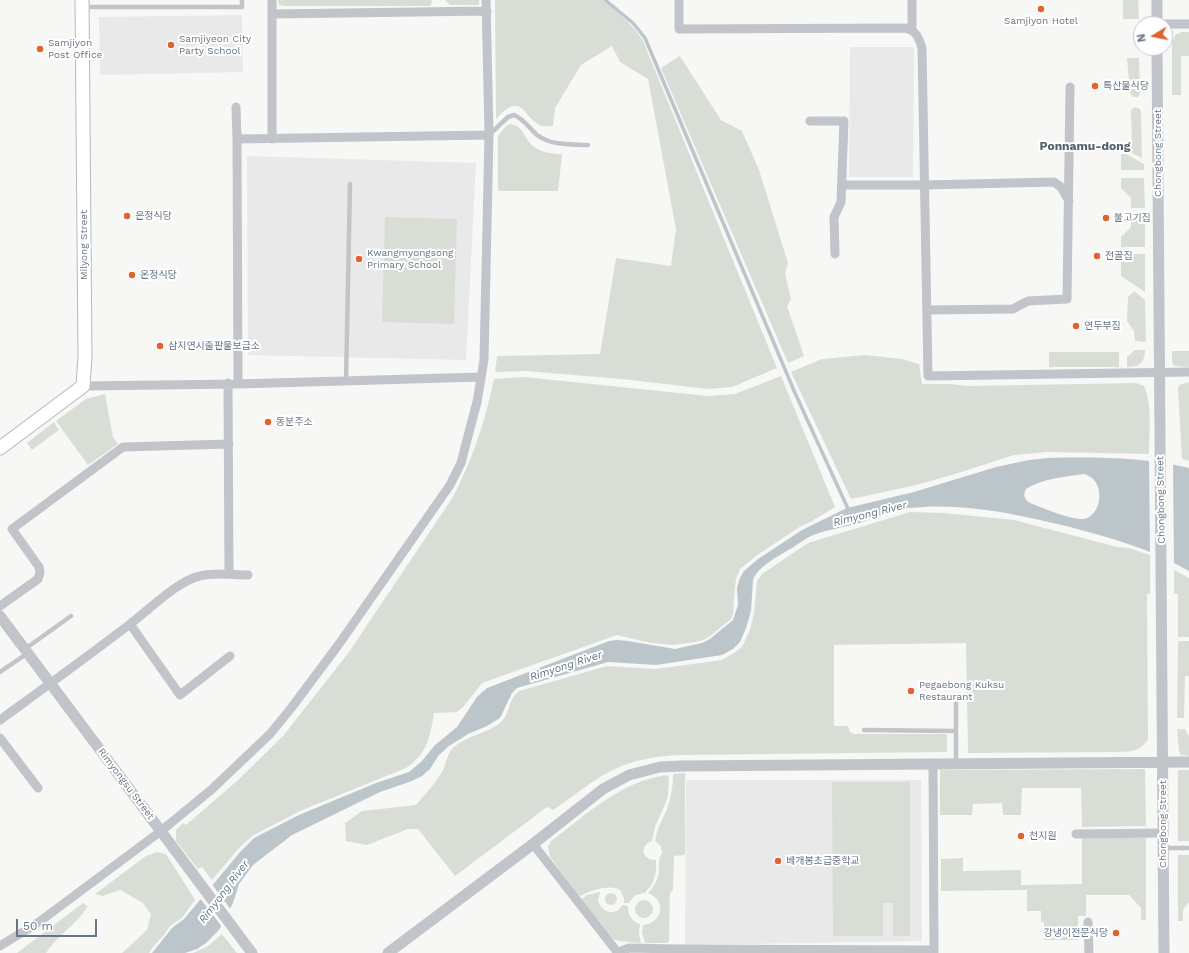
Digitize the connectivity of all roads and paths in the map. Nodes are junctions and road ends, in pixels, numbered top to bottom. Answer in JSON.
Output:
{"nodes":[{"id":1,"x":242,"y":0,"type":"edge"},
{"id":2,"x":272,"y":0,"type":"edge"},
{"id":3,"x":486,"y":0,"type":"edge"},
{"id":4,"x":679,"y":0,"type":"edge"},
{"id":5,"x":912,"y":0,"type":"edge"},
{"id":6,"x":1157,"y":0,"type":"edge"},
{"id":7,"x":82,"y":4,"type":"edge"},
{"id":8,"x":487,"y":11,"type":"junction"},
{"id":9,"x":272,"y":14,"type":"junction"},
{"id":10,"x":1157,"y":16,"type":"edge"},
{"id":11,"x":1173,"y":24,"type":"edge"},
{"id":12,"x":1189,"y":24,"type":"edge"},
{"id":13,"x":912,"y":29,"type":"junction"},
{"id":14,"x":1157,"y":56,"type":"edge"},
{"id":15,"x":1070,"y":87,"type":"dead end"},
{"id":16,"x":236,"y":107,"type":"dead end"},
{"id":17,"x":810,"y":121,"type":"dead end"},
{"id":18,"x":489,"y":135,"type":"junction"},
{"id":19,"x":272,"y":139,"type":"junction"},
{"id":20,"x":237,"y":140,"type":"junction"},
{"id":21,"x":588,"y":145,"type":"dead end"},
{"id":22,"x":350,"y":184,"type":"dead end"},
{"id":23,"x":842,"y":185,"type":"junction"},
{"id":24,"x":925,"y":185,"type":"junction"},
{"id":25,"x":1069,"y":201,"type":"junction"},
{"id":26,"x":835,"y":254,"type":"dead end"},
{"id":27,"x":927,"y":310,"type":"junction"},
{"id":28,"x":1189,"y":372,"type":"edge"},
{"id":29,"x":1159,"y":373,"type":"junction"},
{"id":30,"x":481,"y":377,"type":"junction"},
{"id":31,"x":346,"y":381,"type":"junction"},
{"id":32,"x":228,"y":383,"type":"junction"},
{"id":33,"x":238,"y":384,"type":"junction"},
{"id":34,"x":84,"y":386,"type":"junction"},
{"id":35,"x":229,"y":444,"type":"junction"},
{"id":36,"x":0,"y":448,"type":"edge"},
{"id":37,"x":229,"y":574,"type":"junction"},
{"id":38,"x":248,"y":575,"type":"dead end"},
{"id":39,"x":0,"y":606,"type":"edge"},
{"id":40,"x":0,"y":616,"type":"edge"},
{"id":41,"x":70,"y":616,"type":"dead end"},
{"id":42,"x":130,"y":624,"type":"junction"},
{"id":43,"x":26,"y":651,"type":"junction"},
{"id":44,"x":230,"y":656,"type":"dead end"},
{"id":45,"x":0,"y":672,"type":"edge"},
{"id":46,"x":50,"y":683,"type":"junction"},
{"id":47,"x":956,"y":698,"type":"dead end"},
{"id":48,"x":0,"y":720,"type":"edge"},
{"id":49,"x":864,"y":730,"type":"dead end"},
{"id":50,"x":956,"y":731,"type":"junction"},
{"id":51,"x":0,"y":738,"type":"edge"},
{"id":52,"x":1163,"y":762,"type":"junction"},
{"id":53,"x":1189,"y":762,"type":"edge"},
{"id":54,"x":933,"y":763,"type":"junction"},
{"id":55,"x":956,"y":763,"type":"junction"},
{"id":56,"x":38,"y":788,"type":"dead end"},
{"id":57,"x":161,"y":831,"type":"junction"},
{"id":58,"x":1163,"y":833,"type":"junction"},
{"id":59,"x":1076,"y":834,"type":"dead end"},
{"id":60,"x":533,"y":844,"type":"junction"},
{"id":61,"x":1164,"y":848,"type":"junction"},
{"id":62,"x":1189,"y":848,"type":"edge"},
{"id":63,"x":1088,"y":922,"type":"dead end"},
{"id":64,"x":0,"y":946,"type":"edge"},
{"id":65,"x":934,"y":951,"type":"edge"},
{"id":66,"x":252,"y":953,"type":"edge"},
{"id":67,"x":388,"y":953,"type":"edge"},
{"id":68,"x":617,"y":953,"type":"edge"},
{"id":69,"x":1089,"y":953,"type":"edge"},
{"id":70,"x":1164,"y":953,"type":"edge"}],
"edges":[{"from":1,"to":7,"type":"lane"},
{"from":2,"to":9,"type":"street"},
{"from":3,"to":8,"type":"street"},
{"from":4,"to":13,"type":"street"},
{"from":5,"to":13,"type":"street"},
{"from":6,"to":10,"type":"street"},
{"from":7,"to":34,"type":"main road","name":"Milyong Street"},
{"from":8,"to":9,"type":"street"},
{"from":8,"to":18,"type":"street"},
{"from":9,"to":19,"type":"street"},
{"from":11,"to":12,"type":"street"},
{"from":13,"to":24,"type":"street"},
{"from":14,"to":29,"type":"street","name":"Chongbong Street"},
{"from":15,"to":25,"type":"street"},
{"from":16,"to":20,"type":"street"},
{"from":17,"to":23,"type":"street"},
{"from":18,"to":19,"type":"street"},
{"from":18,"to":21,"type":"lane"},
{"from":18,"to":30,"type":"street"},
{"from":19,"to":20,"type":"street"},
{"from":20,"to":33,"type":"street"},
{"from":22,"to":31,"type":"lane"},
{"from":23,"to":24,"type":"street"},
{"from":23,"to":26,"type":"street"},
{"from":24,"to":25,"type":"street"},
{"from":24,"to":27,"type":"street"},
{"from":25,"to":27,"type":"street"},
{"from":27,"to":29,"type":"street"},
{"from":28,"to":29,"type":"street"},
{"from":29,"to":52,"type":"street","name":"Chongbong Street"},
{"from":30,"to":31,"type":"street"},
{"from":30,"to":57,"type":"street"},
{"from":31,"to":33,"type":"street"},
{"from":32,"to":33,"type":"street"},
{"from":32,"to":34,"type":"street"},
{"from":32,"to":35,"type":"street"},
{"from":34,"to":36,"type":"main road"},
{"from":35,"to":37,"type":"street"},
{"from":35,"to":39,"type":"street"},
{"from":37,"to":38,"type":"street"},
{"from":37,"to":42,"type":"street"},
{"from":40,"to":43,"type":"street","name":"Rimyongsu Street"},
{"from":41,"to":43,"type":"lane"},
{"from":42,"to":44,"type":"street"},
{"from":42,"to":46,"type":"street"},
{"from":43,"to":45,"type":"lane"},
{"from":43,"to":46,"type":"street","name":"Rimyongsu Street"},
{"from":46,"to":48,"type":"street"},
{"from":46,"to":57,"type":"street","name":"Rimyongsu Street"},
{"from":47,"to":50,"type":"lane"},
{"from":49,"to":50,"type":"lane"},
{"from":50,"to":55,"type":"lane"},
{"from":51,"to":56,"type":"street"},
{"from":52,"to":53,"type":"street"},
{"from":52,"to":55,"type":"street"},
{"from":52,"to":58,"type":"street","name":"Chongbong Street"},
{"from":54,"to":55,"type":"street"},
{"from":54,"to":60,"type":"street"},
{"from":54,"to":65,"type":"street"},
{"from":57,"to":64,"type":"street"},
{"from":57,"to":66,"type":"street","name":"Rimyongsu Street"},
{"from":58,"to":59,"type":"street"},
{"from":58,"to":61,"type":"street","name":"Chongbong Street"},
{"from":60,"to":67,"type":"street"},
{"from":60,"to":68,"type":"street"},
{"from":61,"to":62,"type":"lane"},
{"from":61,"to":70,"type":"street","name":"Chongbong Street"},
{"from":63,"to":69,"type":"street"},
{"from":65,"to":68,"type":"street"}]}
